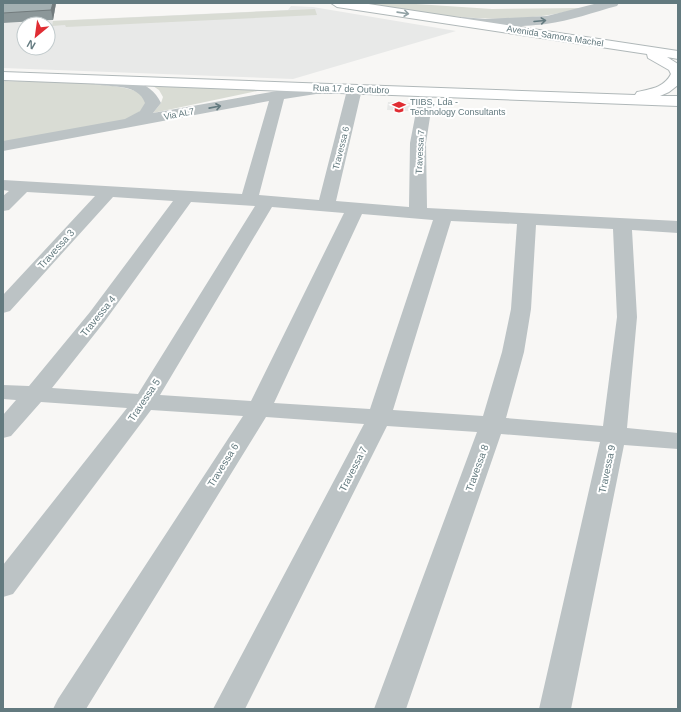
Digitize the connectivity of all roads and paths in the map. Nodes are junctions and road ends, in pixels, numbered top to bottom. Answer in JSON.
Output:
{"nodes":[{"id":1,"x":337,"y":3,"type":"edge"},
{"id":2,"x":613,"y":3,"type":"edge"},
{"id":3,"x":431,"y":17,"type":"junction"},
{"id":4,"x":617,"y":45,"type":"junction"},
{"id":5,"x":678,"y":55,"type":"edge"},
{"id":6,"x":3,"y":77,"type":"edge"},
{"id":7,"x":95,"y":80,"type":"junction"},
{"id":8,"x":355,"y":89,"type":"junction"},
{"id":9,"x":427,"y":91,"type":"junction"},
{"id":10,"x":277,"y":95,"type":"junction"},
{"id":11,"x":611,"y":98,"type":"junction"},
{"id":12,"x":678,"y":101,"type":"edge"},
{"id":13,"x":122,"y":124,"type":"junction"},
{"id":14,"x":3,"y":146,"type":"edge"},
{"id":15,"x":3,"y":185,"type":"edge"},
{"id":16,"x":24,"y":185,"type":"junction"},
{"id":17,"x":109,"y":191,"type":"junction"},
{"id":18,"x":186,"y":197,"type":"junction"},
{"id":19,"x":258,"y":201,"type":"junction"},
{"id":20,"x":3,"y":206,"type":"edge"},
{"id":21,"x":326,"y":207,"type":"junction"},
{"id":22,"x":355,"y":209,"type":"junction"},
{"id":23,"x":418,"y":212,"type":"junction"},
{"id":24,"x":444,"y":215,"type":"junction"},
{"id":25,"x":527,"y":219,"type":"junction"},
{"id":26,"x":622,"y":224,"type":"junction"},
{"id":27,"x":678,"y":227,"type":"edge"},
{"id":28,"x":3,"y":307,"type":"edge"},
{"id":29,"x":3,"y":392,"type":"edge"},
{"id":30,"x":35,"y":395,"type":"junction"},
{"id":31,"x":145,"y":401,"type":"junction"},
{"id":32,"x":259,"y":409,"type":"junction"},
{"id":33,"x":379,"y":419,"type":"junction"},
{"id":34,"x":492,"y":425,"type":"junction"},
{"id":35,"x":3,"y":430,"type":"edge"},
{"id":36,"x":614,"y":436,"type":"junction"},
{"id":37,"x":678,"y":441,"type":"edge"},
{"id":38,"x":3,"y":586,"type":"edge"},
{"id":39,"x":68,"y":709,"type":"edge"},
{"id":40,"x":229,"y":709,"type":"edge"},
{"id":41,"x":390,"y":709,"type":"edge"},
{"id":42,"x":555,"y":709,"type":"edge"}],
"edges":[{"from":1,"to":3,"type":"main road","name":"Avenida Samora Machel","one_way":true},
{"from":3,"to":2,"type":"street","name":"Avenida Samora Machel","one_way":true},
{"from":3,"to":4,"type":"main road","name":"Avenida Samora Machel"},
{"from":4,"to":5,"type":"main road","name":"Avenida Samora Machel"},
{"from":4,"to":11,"type":"main road"},
{"from":6,"to":7,"type":"main road","name":"Rua 17 de Outubro"},
{"from":7,"to":8,"type":"main road","name":"Rua 17 de Outubro"},
{"from":7,"to":13,"type":"street"},
{"from":8,"to":9,"type":"main road","name":"Rua 17 de Outubro"},
{"from":8,"to":10,"type":"street","name":"Via AL7"},
{"from":8,"to":21,"type":"street","name":"Travessa 6"},
{"from":9,"to":11,"type":"main road","name":"Rua 17 de Outubro"},
{"from":9,"to":23,"type":"street","name":"Travessa 7"},
{"from":13,"to":10,"type":"street","name":"Via AL7","one_way":true},
{"from":10,"to":19,"type":"street","name":"Travessa 5"},
{"from":11,"to":12,"type":"main road","name":"Rua 17 de Outubro"},
{"from":13,"to":14,"type":"street","name":"Via AL7"},
{"from":15,"to":16,"type":"street"},
{"from":16,"to":17,"type":"street"},
{"from":16,"to":20,"type":"street"},
{"from":17,"to":18,"type":"street"},
{"from":17,"to":28,"type":"street","name":"Travessa 3"},
{"from":18,"to":19,"type":"street"},
{"from":18,"to":30,"type":"street","name":"Travessa 4"},
{"from":19,"to":21,"type":"street"},
{"from":19,"to":31,"type":"street","name":"Travessa 5"},
{"from":21,"to":22,"type":"street"},
{"from":22,"to":23,"type":"street"},
{"from":22,"to":32,"type":"street","name":"Travessa 6"},
{"from":23,"to":24,"type":"street"},
{"from":24,"to":25,"type":"street"},
{"from":24,"to":33,"type":"street","name":"Travessa 7"},
{"from":25,"to":26,"type":"street"},
{"from":25,"to":34,"type":"street","name":"Travessa 8"},
{"from":26,"to":27,"type":"street"},
{"from":26,"to":36,"type":"street","name":"Travessa 9"},
{"from":29,"to":30,"type":"street"},
{"from":30,"to":31,"type":"street"},
{"from":30,"to":35,"type":"street","name":"Travessa 4"},
{"from":31,"to":32,"type":"street"},
{"from":31,"to":38,"type":"street","name":"Travessa 5"},
{"from":32,"to":33,"type":"street"},
{"from":32,"to":39,"type":"street","name":"Travessa 6"},
{"from":33,"to":34,"type":"street"},
{"from":33,"to":40,"type":"street","name":"Travessa 7"},
{"from":34,"to":36,"type":"street"},
{"from":34,"to":41,"type":"street","name":"Travessa 8"},
{"from":36,"to":37,"type":"street"},
{"from":36,"to":42,"type":"street","name":"Travessa 9"}]}
